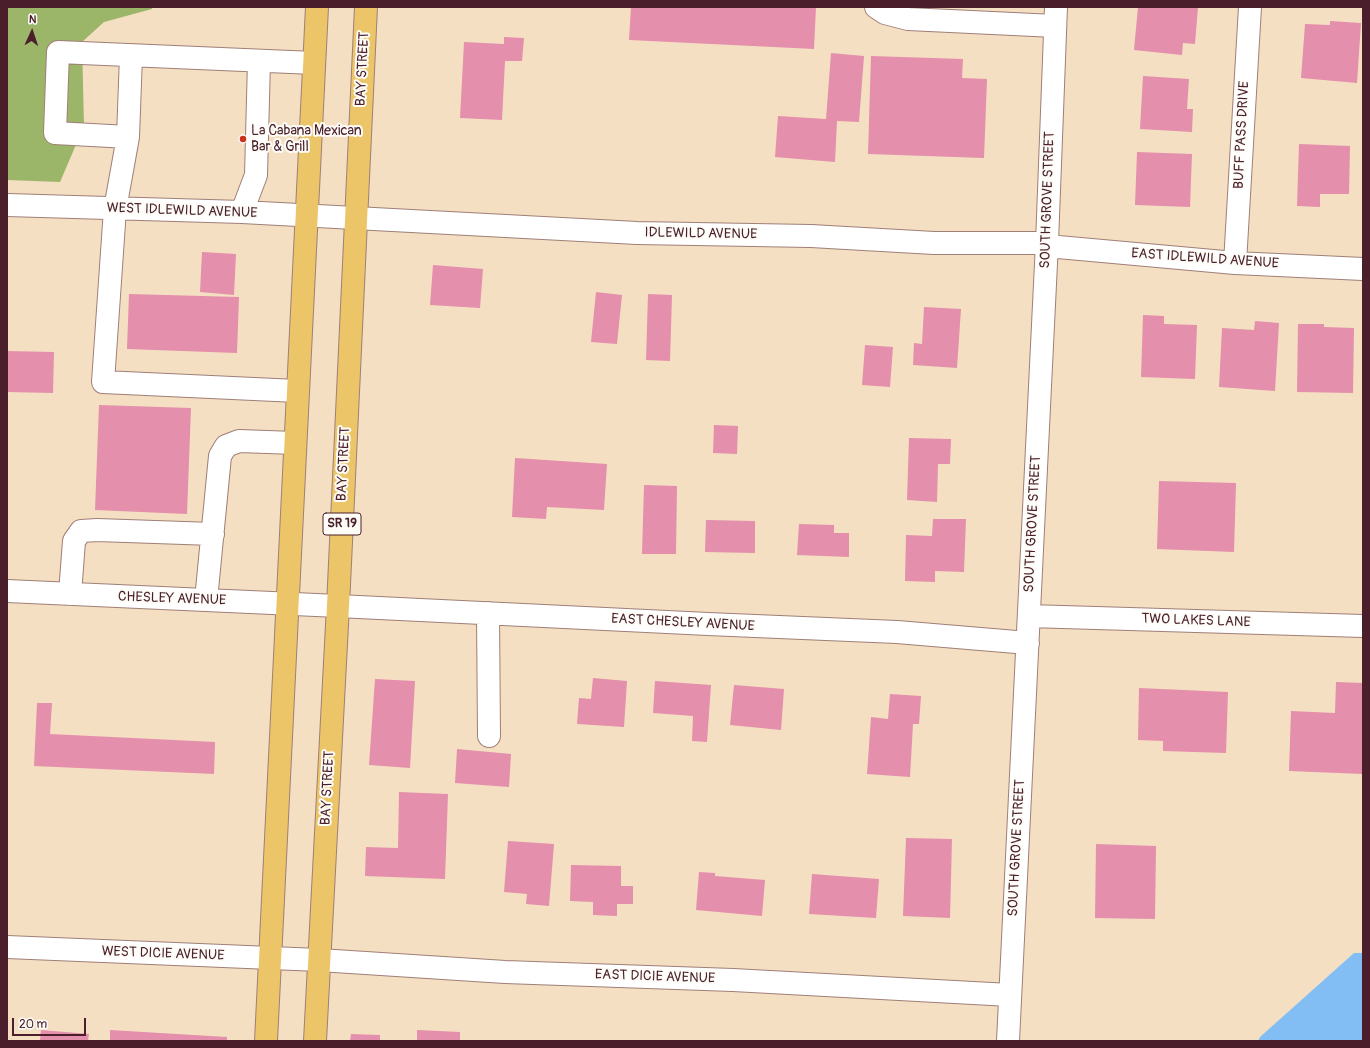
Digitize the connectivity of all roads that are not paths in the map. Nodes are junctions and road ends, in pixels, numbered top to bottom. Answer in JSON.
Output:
{"nodes":[{"id":1,"x":317,"y":7,"type":"edge"},
{"id":2,"x":366,"y":7,"type":"edge"},
{"id":3,"x":876,"y":7,"type":"edge"},
{"id":4,"x":1250,"y":7,"type":"edge"},
{"id":5,"x":1056,"y":17,"type":"edge"},
{"id":6,"x":131,"y":56,"type":"junction"},
{"id":7,"x":259,"y":61,"type":"junction"},
{"id":8,"x":314,"y":63,"type":"junction"},
{"id":9,"x":128,"y":137,"type":"junction"},
{"id":10,"x":7,"y":205,"type":"edge"},
{"id":11,"x":115,"y":209,"type":"junction"},
{"id":12,"x":242,"y":212,"type":"junction"},
{"id":13,"x":306,"y":215,"type":"junction"},
{"id":14,"x":356,"y":217,"type":"junction"},
{"id":15,"x":1047,"y":244,"type":"junction"},
{"id":16,"x":1235,"y":263,"type":"junction"},
{"id":17,"x":1363,"y":269,"type":"edge"},
{"id":18,"x":297,"y":391,"type":"junction"},
{"id":19,"x":295,"y":443,"type":"junction"},
{"id":20,"x":213,"y":534,"type":"junction"},
{"id":21,"x":7,"y":592,"type":"edge"},
{"id":22,"x":70,"y":594,"type":"junction"},
{"id":23,"x":206,"y":600,"type":"junction"},
{"id":24,"x":287,"y":604,"type":"junction"},
{"id":25,"x":338,"y":606,"type":"junction"},
{"id":26,"x":488,"y":613,"type":"junction"},
{"id":27,"x":1029,"y":616,"type":"junction"},
{"id":28,"x":1363,"y":626,"type":"edge"},
{"id":29,"x":1028,"y":643,"type":"junction"},
{"id":30,"x":489,"y":736,"type":"dead end"},
{"id":31,"x":7,"y":947,"type":"edge"},
{"id":32,"x":270,"y":958,"type":"junction"},
{"id":33,"x":319,"y":960,"type":"junction"},
{"id":34,"x":1000,"y":995,"type":"junction"},
{"id":35,"x":266,"y":1041,"type":"edge"},
{"id":36,"x":316,"y":1041,"type":"edge"},
{"id":37,"x":1008,"y":1041,"type":"edge"}],
"edges":[{"from":1,"to":8,"type":"main road"},
{"from":2,"to":14,"type":"main road","name":"BAY STREET","number":"SR 19"},
{"from":3,"to":5,"type":"street"},
{"from":4,"to":16,"type":"street","name":"BUFF PASS DRIVE"},
{"from":5,"to":15,"type":"street","name":"SOUTH GROVE STREET"},
{"from":6,"to":7,"type":"street"},
{"from":6,"to":9,"type":"street"},
{"from":6,"to":9,"type":"street"},
{"from":7,"to":8,"type":"street"},
{"from":7,"to":12,"type":"street"},
{"from":8,"to":13,"type":"main road"},
{"from":9,"to":11,"type":"street"},
{"from":10,"to":11,"type":"street","name":"WEST IDLEWILD AVENUE"},
{"from":11,"to":12,"type":"street","name":"WEST IDLEWILD AVENUE"},
{"from":11,"to":18,"type":"street"},
{"from":12,"to":13,"type":"street","name":"WEST IDLEWILD AVENUE"},
{"from":13,"to":14,"type":"street","name":"WEST IDLEWILD AVENUE"},
{"from":13,"to":18,"type":"main road"},
{"from":14,"to":15,"type":"street","name":"IDLEWILD AVENUE"},
{"from":14,"to":25,"type":"main road","name":"BAY STREET","number":"SR 19"},
{"from":15,"to":16,"type":"street","name":"EAST IDLEWILD AVENUE"},
{"from":15,"to":27,"type":"street","name":"SOUTH GROVE STREET"},
{"from":16,"to":17,"type":"street","name":"EAST IDLEWILD AVENUE"},
{"from":18,"to":19,"type":"main road"},
{"from":19,"to":20,"type":"street"},
{"from":19,"to":24,"type":"main road"},
{"from":20,"to":22,"type":"street"},
{"from":20,"to":23,"type":"street"},
{"from":21,"to":22,"type":"street","name":"CHESLEY AVENUE"},
{"from":22,"to":23,"type":"street","name":"CHESLEY AVENUE"},
{"from":23,"to":24,"type":"street","name":"CHESLEY AVENUE"},
{"from":24,"to":25,"type":"street","name":"CHESLEY AVENUE"},
{"from":24,"to":32,"type":"main road"},
{"from":25,"to":26,"type":"street","name":"EAST CHESLEY AVENUE"},
{"from":25,"to":33,"type":"main road","name":"BAY STREET","number":"SR 19"},
{"from":26,"to":29,"type":"street","name":"EAST CHESLEY AVENUE"},
{"from":26,"to":30,"type":"street"},
{"from":27,"to":28,"type":"street","name":"TWO LAKES LANE"},
{"from":27,"to":29,"type":"street","name":"SOUTH GROVE STREET"},
{"from":29,"to":34,"type":"street","name":"SOUTH GROVE STREET"},
{"from":31,"to":32,"type":"street","name":"WEST DICIE AVENUE"},
{"from":32,"to":33,"type":"street","name":"WEST DICIE AVENUE"},
{"from":32,"to":35,"type":"main road"},
{"from":33,"to":34,"type":"street","name":"EAST DICIE AVENUE"},
{"from":33,"to":36,"type":"main road","name":"BAY STREET","number":"SR 19"},
{"from":34,"to":37,"type":"street","name":"SOUTH GROVE STREET"}]}
